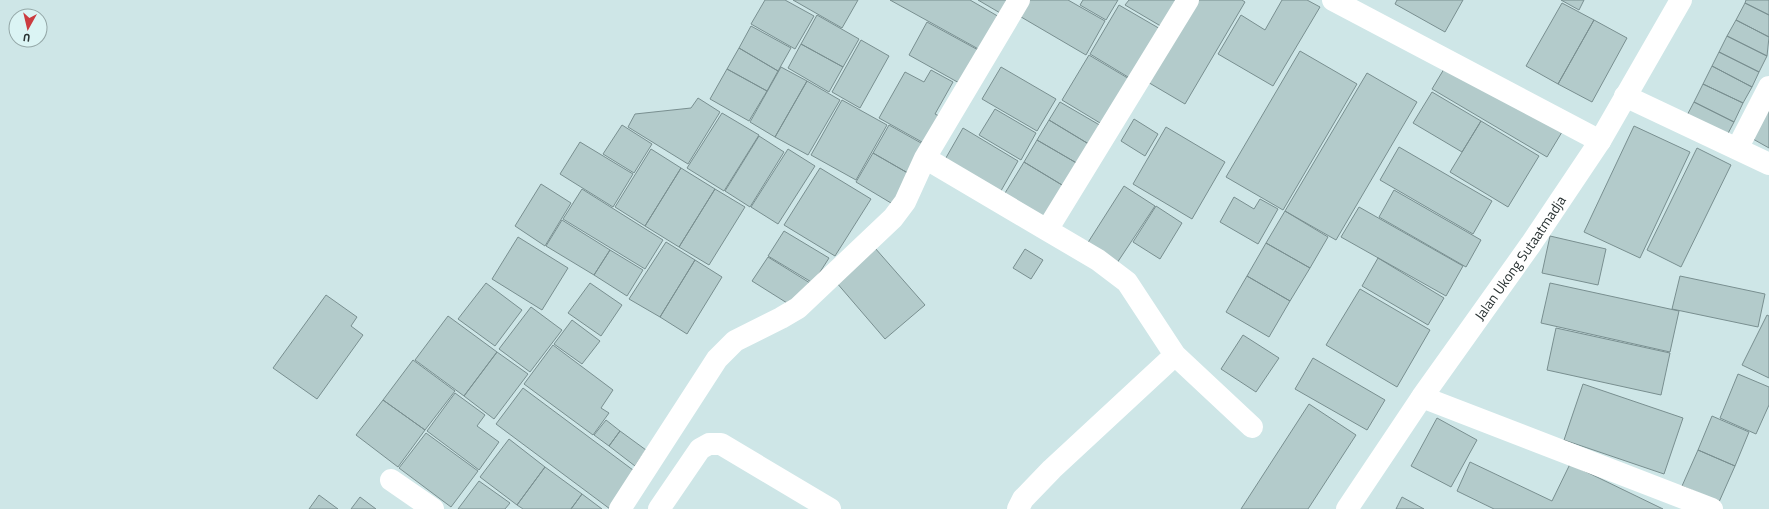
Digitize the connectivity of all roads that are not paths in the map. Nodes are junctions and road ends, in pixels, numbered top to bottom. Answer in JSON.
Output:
{"nodes":[{"id":1,"x":1019,"y":0,"type":"edge"},
{"id":2,"x":1188,"y":0,"type":"edge"},
{"id":3,"x":1333,"y":0,"type":"edge"},
{"id":4,"x":1681,"y":0,"type":"edge"},
{"id":5,"x":1769,"y":88,"type":"edge"},
{"id":6,"x":1625,"y":96,"type":"junction"},
{"id":7,"x":1600,"y":141,"type":"junction"},
{"id":8,"x":1737,"y":149,"type":"junction"},
{"id":9,"x":924,"y":158,"type":"junction"},
{"id":10,"x":1769,"y":164,"type":"edge"},
{"id":11,"x":1047,"y":230,"type":"junction"},
{"id":12,"x":1175,"y":355,"type":"junction"},
{"id":13,"x":1422,"y":398,"type":"junction"},
{"id":14,"x":1252,"y":427,"type":"dead end"},
{"id":15,"x":391,"y":480,"type":"dead end"},
{"id":16,"x":432,"y":509,"type":"edge"},
{"id":17,"x":620,"y":509,"type":"edge"},
{"id":18,"x":659,"y":509,"type":"edge"},
{"id":19,"x":830,"y":509,"type":"edge"},
{"id":20,"x":1018,"y":509,"type":"edge"},
{"id":21,"x":1347,"y":509,"type":"edge"},
{"id":22,"x":1712,"y":509,"type":"edge"}],
"edges":[{"from":1,"to":9,"type":"street"},
{"from":2,"to":11,"type":"street"},
{"from":3,"to":7,"type":"street"},
{"from":4,"to":6,"type":"street","name":"Jalan Ukong Sutaatmadja"},
{"from":5,"to":8,"type":"street"},
{"from":6,"to":7,"type":"street","name":"Jalan Ukong Sutaatmadja"},
{"from":6,"to":8,"type":"street"},
{"from":7,"to":13,"type":"street","name":"Jalan Ukong Sutaatmadja"},
{"from":8,"to":10,"type":"street"},
{"from":9,"to":11,"type":"street"},
{"from":9,"to":17,"type":"street"},
{"from":11,"to":12,"type":"street"},
{"from":12,"to":14,"type":"street"},
{"from":12,"to":20,"type":"street"},
{"from":13,"to":21,"type":"street","name":"Jalan Ukong Sutaatmadja"},
{"from":13,"to":22,"type":"street"},
{"from":15,"to":16,"type":"street"},
{"from":18,"to":19,"type":"street"}]}
